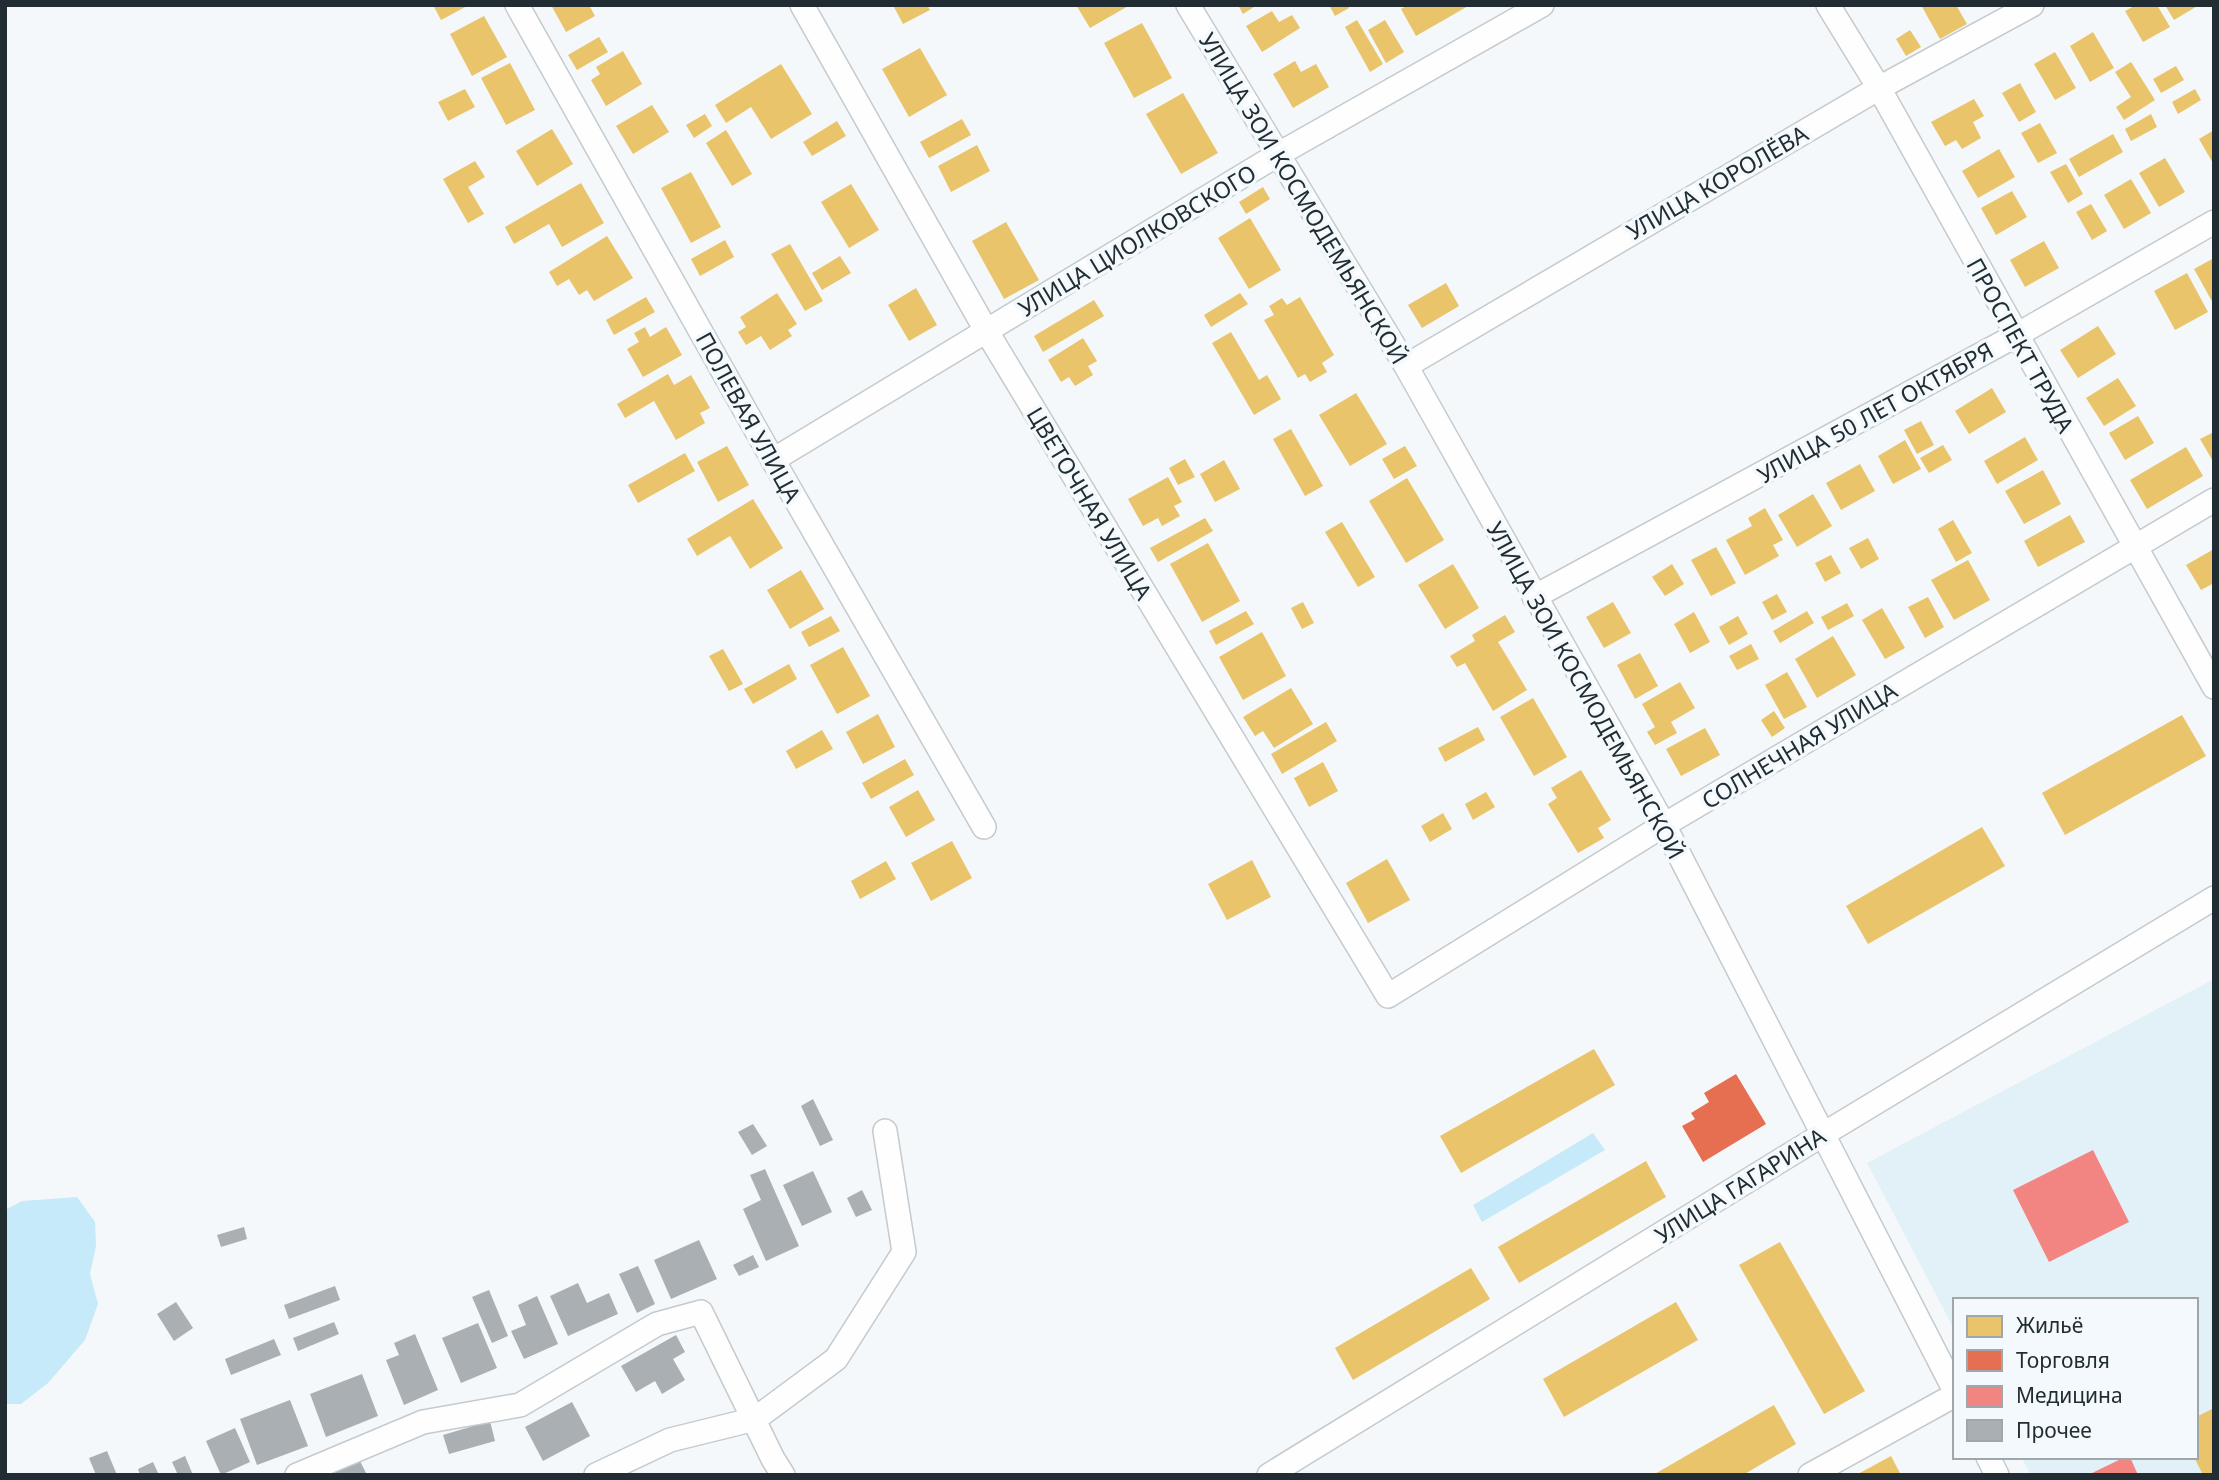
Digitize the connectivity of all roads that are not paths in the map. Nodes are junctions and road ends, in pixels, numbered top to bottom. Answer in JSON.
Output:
{"nodes":[{"id":1,"x":517,"y":5,"type":"edge"},
{"id":2,"x":802,"y":5,"type":"edge"},
{"id":3,"x":1188,"y":5,"type":"edge"},
{"id":4,"x":1542,"y":5,"type":"edge"},
{"id":5,"x":1828,"y":5,"type":"edge"},
{"id":6,"x":2032,"y":5,"type":"edge"},
{"id":7,"x":1513,"y":12,"type":"edge"},
{"id":8,"x":1879,"y":88,"type":"junction"},
{"id":9,"x":1277,"y":155,"type":"junction"},
{"id":10,"x":2214,"y":222,"type":"edge"},
{"id":11,"x":987,"y":332,"type":"junction"},
{"id":12,"x":2015,"y":335,"type":"junction"},
{"id":13,"x":1406,"y":366,"type":"junction"},
{"id":14,"x":773,"y":460,"type":"junction"},
{"id":15,"x":2214,"y":500,"type":"edge"},
{"id":16,"x":2134,"y":547,"type":"junction"},
{"id":17,"x":1534,"y":597,"type":"junction"},
{"id":18,"x":2214,"y":687,"type":"edge"},
{"id":19,"x":1664,"y":825,"type":"junction"},
{"id":20,"x":984,"y":827,"type":"dead end"},
{"id":21,"x":2214,"y":898,"type":"edge"},
{"id":22,"x":1388,"y":996,"type":"joint"},
{"id":23,"x":885,"y":1131,"type":"dead end"},
{"id":24,"x":1822,"y":1135,"type":"junction"},
{"id":25,"x":1953,"y":1389,"type":"edge"},
{"id":26,"x":1953,"y":1394,"type":"edge"},
{"id":27,"x":755,"y":1419,"type":"junction"},
{"id":28,"x":1990,"y":1459,"type":"edge"},
{"id":29,"x":297,"y":1475,"type":"edge"},
{"id":30,"x":596,"y":1475,"type":"edge"},
{"id":31,"x":783,"y":1475,"type":"edge"},
{"id":32,"x":1269,"y":1475,"type":"edge"},
{"id":33,"x":1810,"y":1475,"type":"edge"},
{"id":34,"x":1997,"y":1475,"type":"edge"}],
"edges":[{"from":1,"to":14,"type":"street","name":"ПОЛЕВАЯ УЛИЦА"},
{"from":2,"to":11,"type":"street","name":"ЦВЕТОЧНАЯ УЛИЦА"},
{"from":3,"to":9,"type":"street","name":"УЛИЦА ЗОИ КОСМОДЕМЬЯНСКОЙ"},
{"from":4,"to":7,"type":"street","name":"УЛИЦА ЦИОЛКОВСКОГО"},
{"from":5,"to":8,"type":"street","name":"ПРОСПЕКТ ТРУДА"},
{"from":6,"to":8,"type":"street","name":"УЛИЦА КОРОЛЁВА"},
{"from":7,"to":9,"type":"street","name":"УЛИЦА ЦИОЛКОВСКОГО"},
{"from":8,"to":12,"type":"street","name":"ПРОСПЕКТ ТРУДА"},
{"from":8,"to":13,"type":"street","name":"УЛИЦА КОРОЛЁВА"},
{"from":9,"to":11,"type":"street","name":"УЛИЦА ЦИОЛКОВСКОГО"},
{"from":9,"to":13,"type":"street","name":"УЛИЦА ЗОИ КОСМОДЕМЬЯНСКОЙ"},
{"from":10,"to":12,"type":"street","name":"УЛИЦА 50 ЛЕТ ОКТЯБРЯ"},
{"from":11,"to":14,"type":"street","name":"УЛИЦА ЦИОЛКОВСКОГО"},
{"from":11,"to":22,"type":"street","name":"ЦВЕТОЧНАЯ УЛИЦА"},
{"from":12,"to":16,"type":"street","name":"ПРОСПЕКТ ТРУДА"},
{"from":12,"to":17,"type":"street","name":"УЛИЦА 50 ЛЕТ ОКТЯБРЯ"},
{"from":13,"to":17,"type":"street","name":"УЛИЦА ЗОИ КОСМОДЕМЬЯНСКОЙ"},
{"from":14,"to":20,"type":"street","name":"ПОЛЕВАЯ УЛИЦА"},
{"from":15,"to":16,"type":"street","name":"СОЛНЕЧНАЯ УЛИЦА"},
{"from":16,"to":18,"type":"street","name":"ПРОСПЕКТ ТРУДА"},
{"from":16,"to":19,"type":"street","name":"СОЛНЕЧНАЯ УЛИЦА"},
{"from":17,"to":19,"type":"street","name":"УЛИЦА ЗОИ КОСМОДЕМЬЯНСКОЙ"},
{"from":19,"to":22,"type":"street","name":"СОЛНЕЧНАЯ УЛИЦА"},
{"from":19,"to":24,"type":"street","name":"УЛИЦА ЗОИ КОСМОДЕМЬЯНСКОЙ"},
{"from":21,"to":24,"type":"street","name":"УЛИЦА ГАГАРИНА"},
{"from":23,"to":27,"type":"street"},
{"from":24,"to":25,"type":"street","name":"УЛИЦА ЗОИ КОСМОДЕМЬЯНСКОЙ"},
{"from":24,"to":32,"type":"street","name":"УЛИЦА ГАГАРИНА"},
{"from":26,"to":33,"type":"street"},
{"from":27,"to":29,"type":"street"},
{"from":27,"to":30,"type":"street"},
{"from":27,"to":31,"type":"street"},
{"from":28,"to":34,"type":"street"}]}
